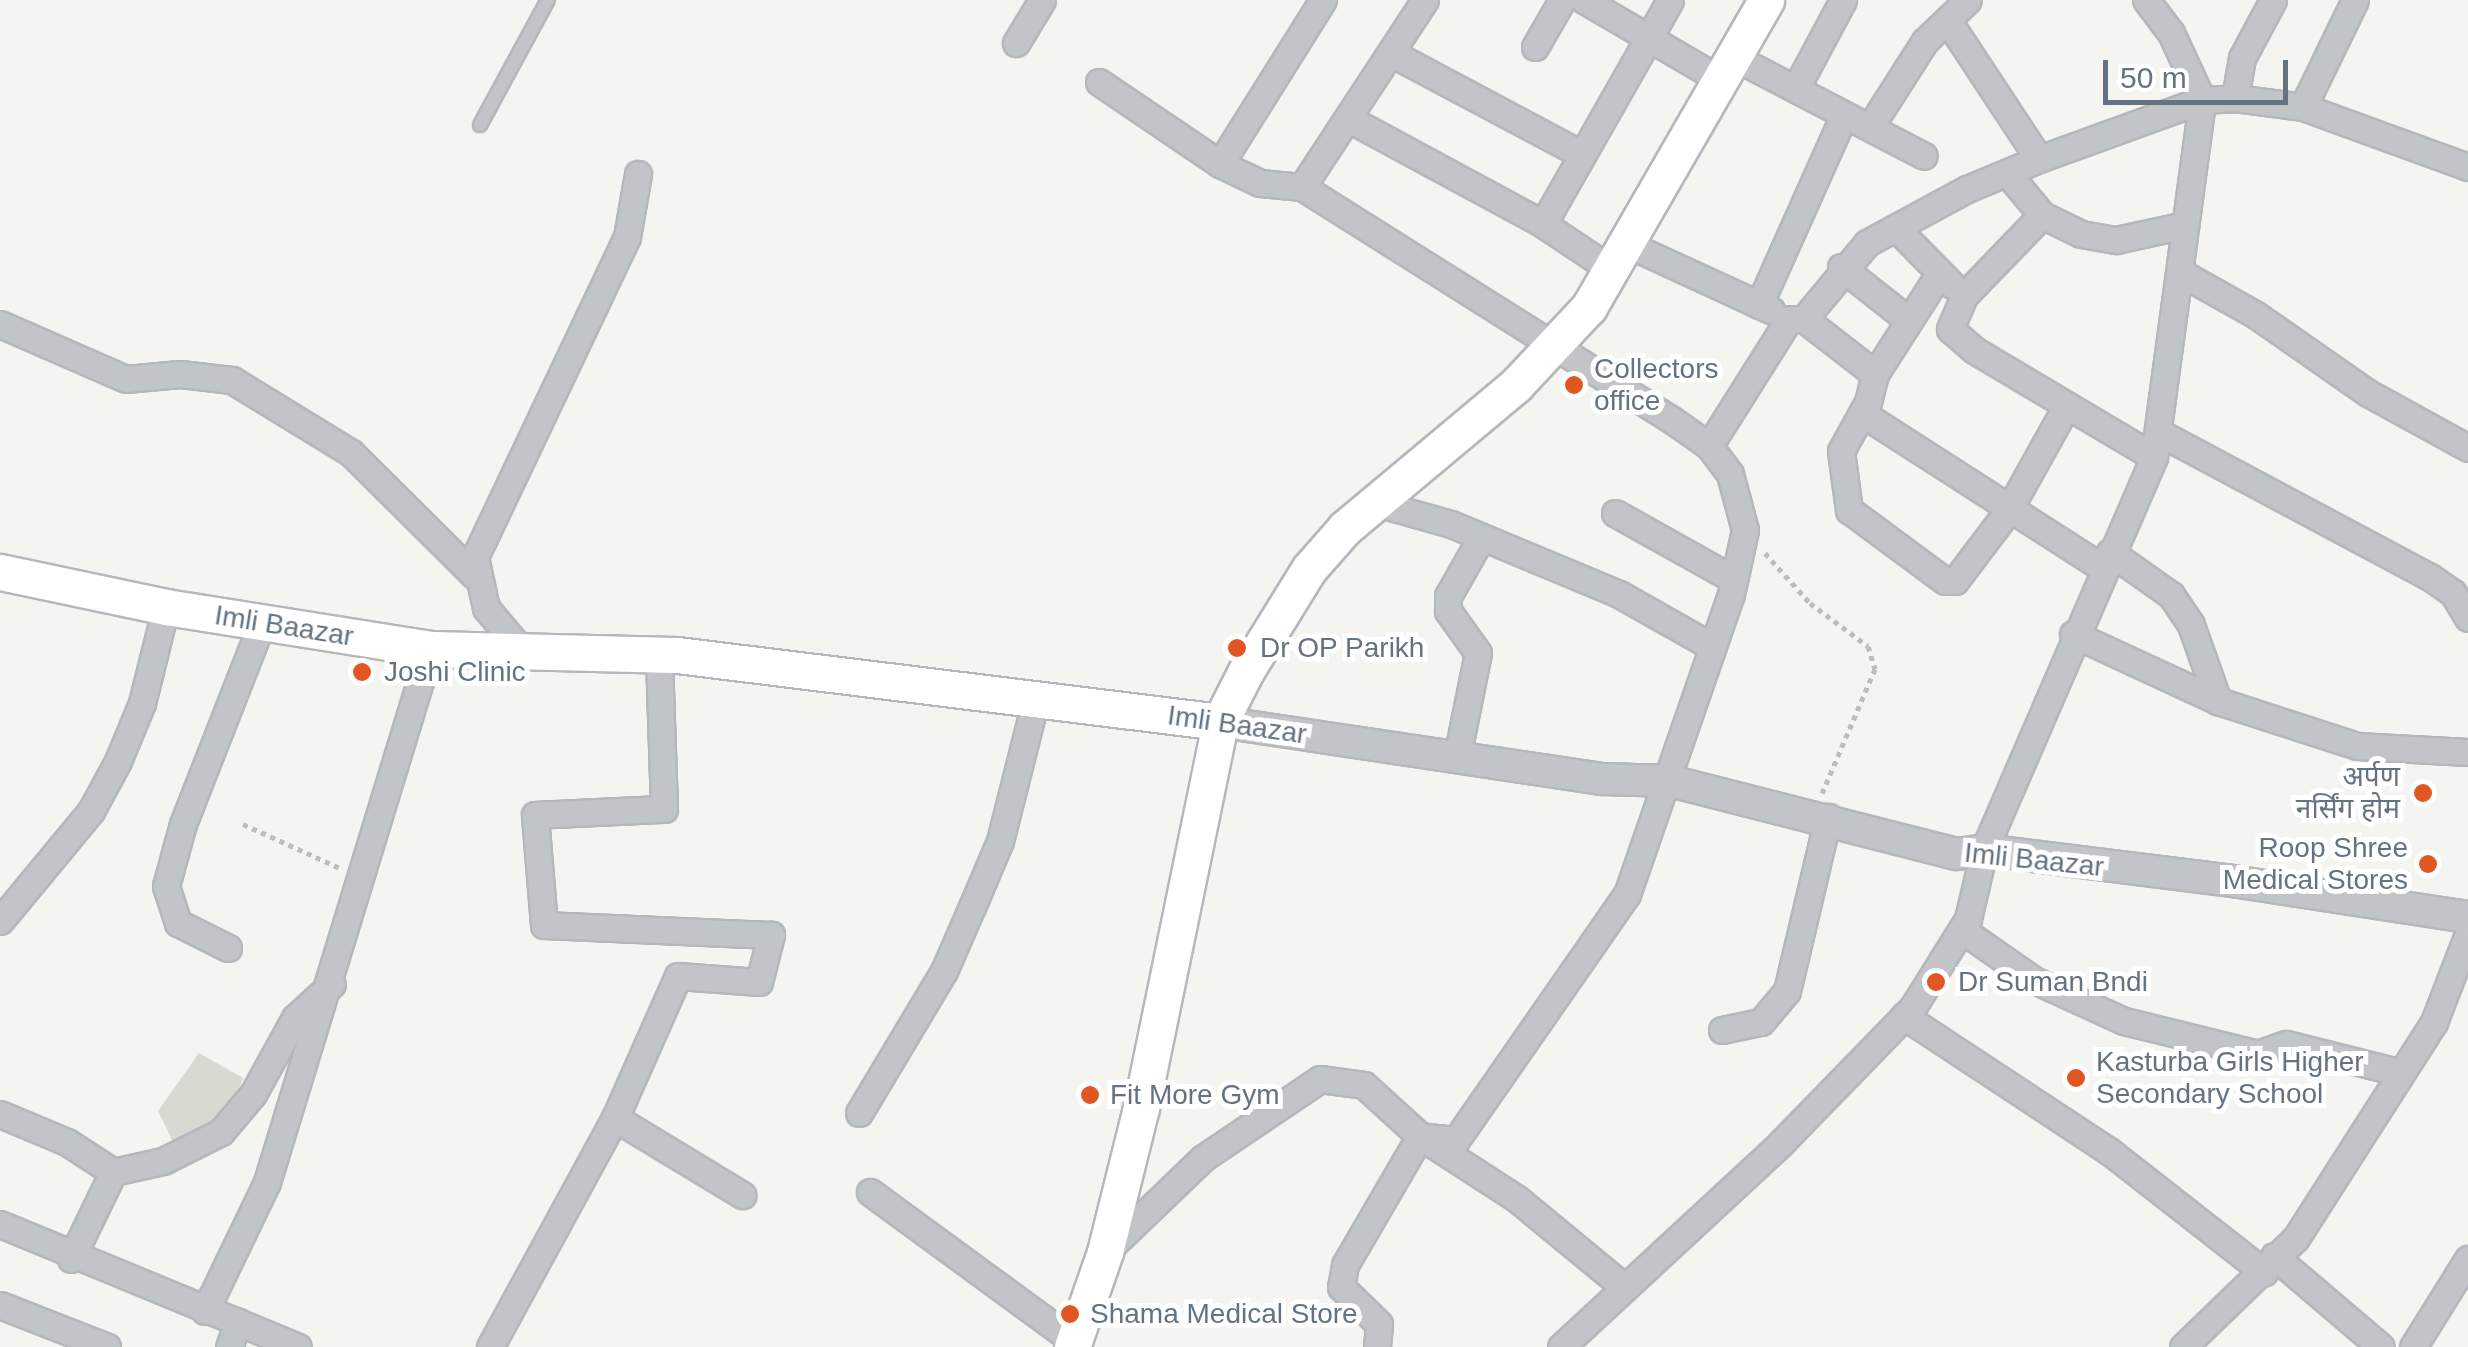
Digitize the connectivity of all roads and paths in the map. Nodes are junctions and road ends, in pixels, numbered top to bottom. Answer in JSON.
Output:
{"nodes":[{"id":1,"x":548,"y":0,"type":"edge"},
{"id":2,"x":1042,"y":0,"type":"edge"},
{"id":3,"x":1324,"y":0,"type":"edge"},
{"id":4,"x":1424,"y":0,"type":"edge"},
{"id":5,"x":1562,"y":0,"type":"edge"},
{"id":6,"x":1584,"y":0,"type":"edge"},
{"id":7,"x":1670,"y":0,"type":"edge"},
{"id":8,"x":1766,"y":0,"type":"edge"},
{"id":9,"x":1843,"y":0,"type":"edge"},
{"id":10,"x":1968,"y":0,"type":"edge"},
{"id":11,"x":2146,"y":0,"type":"edge"},
{"id":12,"x":2273,"y":0,"type":"edge"},
{"id":13,"x":2355,"y":0,"type":"edge"},
{"id":14,"x":1948,"y":21,"type":"junction"},
{"id":15,"x":1651,"y":33,"type":"junction"},
{"id":16,"x":1016,"y":43,"type":"dead end"},
{"id":17,"x":1535,"y":47,"type":"dead end"},
{"id":18,"x":1394,"y":54,"type":"junction"},
{"id":19,"x":1726,"y":68,"type":"junction"},
{"id":20,"x":1099,"y":82,"type":"dead end"},
{"id":21,"x":1796,"y":88,"type":"junction"},
{"id":22,"x":2234,"y":98,"type":"junction"},
{"id":23,"x":2202,"y":100,"type":"junction"},
{"id":24,"x":2303,"y":107,"type":"junction"},
{"id":25,"x":1844,"y":115,"type":"junction"},
{"id":26,"x":1349,"y":119,"type":"junction"},
{"id":27,"x":480,"y":124,"type":"dead end"},
{"id":28,"x":1870,"y":127,"type":"junction"},
{"id":29,"x":1580,"y":153,"type":"junction"},
{"id":30,"x":1924,"y":156,"type":"dead end"},
{"id":31,"x":2040,"y":159,"type":"junction"},
{"id":32,"x":1220,"y":164,"type":"junction"},
{"id":33,"x":2468,"y":167,"type":"edge"},
{"id":34,"x":638,"y":174,"type":"dead end"},
{"id":35,"x":2008,"y":174,"type":"junction"},
{"id":36,"x":1302,"y":186,"type":"junction"},
{"id":37,"x":2042,"y":215,"type":"junction"},
{"id":38,"x":1542,"y":224,"type":"junction"},
{"id":39,"x":2185,"y":225,"type":"junction"},
{"id":40,"x":1896,"y":228,"type":"junction"},
{"id":41,"x":1619,"y":257,"type":"junction"},
{"id":42,"x":1841,"y":268,"type":"junction"},
{"id":43,"x":1939,"y":274,"type":"junction"},
{"id":44,"x":2183,"y":274,"type":"junction"},
{"id":45,"x":1964,"y":296,"type":"junction"},
{"id":46,"x":1758,"y":304,"type":"junction"},
{"id":47,"x":1797,"y":319,"type":"junction"},
{"id":48,"x":1908,"y":320,"type":"junction"},
{"id":49,"x":0,"y":324,"type":"edge"},
{"id":50,"x":1554,"y":348,"type":"junction"},
{"id":51,"x":1874,"y":374,"type":"junction"},
{"id":52,"x":2066,"y":405,"type":"junction"},
{"id":53,"x":1863,"y":414,"type":"junction"},
{"id":54,"x":2156,"y":444,"type":"junction"},
{"id":55,"x":1709,"y":446,"type":"junction"},
{"id":56,"x":2468,"y":448,"type":"edge"},
{"id":57,"x":1376,"y":503,"type":"junction"},
{"id":58,"x":2008,"y":511,"type":"junction"},
{"id":59,"x":1615,"y":513,"type":"dead end"},
{"id":60,"x":1745,"y":530,"type":"junction"},
{"id":61,"x":1480,"y":538,"type":"junction"},
{"id":62,"x":2106,"y":560,"type":"junction"},
{"id":63,"x":0,"y":572,"type":"edge"},
{"id":64,"x":474,"y":575,"type":"junction"},
{"id":65,"x":1733,"y":579,"type":"junction"},
{"id":66,"x":166,"y":608,"type":"junction"},
{"id":67,"x":2468,"y":618,"type":"edge"},
{"id":68,"x":262,"y":622,"type":"junction"},
{"id":69,"x":2073,"y":634,"type":"junction"},
{"id":70,"x":1708,"y":645,"type":"junction"},
{"id":71,"x":430,"y":649,"type":"junction"},
{"id":72,"x":523,"y":652,"type":"junction"},
{"id":73,"x":658,"y":656,"type":"junction"},
{"id":74,"x":1037,"y":695,"type":"junction"},
{"id":75,"x":2218,"y":701,"type":"junction"},
{"id":76,"x":1220,"y":722,"type":"junction"},
{"id":77,"x":2468,"y":752,"type":"edge"},
{"id":78,"x":1457,"y":758,"type":"junction"},
{"id":79,"x":1670,"y":781,"type":"junction"},
{"id":80,"x":1824,"y":806,"type":"junction"},
{"id":81,"x":242,"y":824,"type":"dead end"},
{"id":82,"x":1984,"y":850,"type":"junction"},
{"id":83,"x":356,"y":875,"type":"junction"},
{"id":84,"x":2468,"y":917,"type":"edge"},
{"id":85,"x":0,"y":921,"type":"edge"},
{"id":86,"x":1962,"y":930,"type":"junction"},
{"id":87,"x":2468,"y":934,"type":"edge"},
{"id":88,"x":228,"y":948,"type":"dead end"},
{"id":89,"x":332,"y":984,"type":"junction"},
{"id":90,"x":1904,"y":1016,"type":"junction"},
{"id":91,"x":1722,"y":1030,"type":"dead end"},
{"id":92,"x":2398,"y":1072,"type":"junction"},
{"id":93,"x":0,"y":1114,"type":"edge"},
{"id":94,"x":859,"y":1114,"type":"dead end"},
{"id":95,"x":615,"y":1118,"type":"junction"},
{"id":96,"x":1420,"y":1136,"type":"junction"},
{"id":97,"x":113,"y":1172,"type":"junction"},
{"id":98,"x":870,"y":1192,"type":"dead end"},
{"id":99,"x":742,"y":1195,"type":"dead end"},
{"id":100,"x":0,"y":1224,"type":"edge"},
{"id":101,"x":1105,"y":1252,"type":"junction"},
{"id":102,"x":72,"y":1259,"type":"junction"},
{"id":103,"x":2468,"y":1259,"type":"edge"},
{"id":104,"x":2269,"y":1264,"type":"junction"},
{"id":105,"x":1625,"y":1288,"type":"junction"},
{"id":106,"x":0,"y":1305,"type":"edge"},
{"id":107,"x":205,"y":1311,"type":"junction"},
{"id":108,"x":238,"y":1322,"type":"junction"},
{"id":109,"x":1074,"y":1344,"type":"edge"},
{"id":110,"x":2376,"y":1345,"type":"edge"},
{"id":111,"x":107,"y":1347,"type":"edge"},
{"id":112,"x":229,"y":1347,"type":"edge"},
{"id":113,"x":298,"y":1347,"type":"edge"},
{"id":114,"x":490,"y":1347,"type":"edge"},
{"id":115,"x":1377,"y":1347,"type":"edge"},
{"id":116,"x":1560,"y":1347,"type":"edge"},
{"id":117,"x":2182,"y":1347,"type":"edge"},
{"id":118,"x":2413,"y":1347,"type":"edge"}],
"edges":[{"from":1,"to":27,"type":"lane"},
{"from":2,"to":16,"type":"street"},
{"from":3,"to":32,"type":"street"},
{"from":4,"to":18,"type":"street"},
{"from":5,"to":17,"type":"street"},
{"from":6,"to":15,"type":"street"},
{"from":7,"to":15,"type":"street"},
{"from":8,"to":19,"type":"main road"},
{"from":9,"to":21,"type":"street"},
{"from":10,"to":14,"type":"street"},
{"from":11,"to":23,"type":"street"},
{"from":12,"to":22,"type":"street"},
{"from":13,"to":24,"type":"street"},
{"from":14,"to":28,"type":"street"},
{"from":14,"to":31,"type":"street"},
{"from":15,"to":19,"type":"street"},
{"from":15,"to":29,"type":"street"},
{"from":18,"to":26,"type":"street"},
{"from":18,"to":29,"type":"street"},
{"from":19,"to":21,"type":"street"},
{"from":19,"to":41,"type":"main road"},
{"from":20,"to":32,"type":"street"},
{"from":21,"to":25,"type":"street"},
{"from":22,"to":23,"type":"street"},
{"from":22,"to":24,"type":"street"},
{"from":23,"to":31,"type":"street"},
{"from":23,"to":39,"type":"street"},
{"from":24,"to":33,"type":"street"},
{"from":25,"to":28,"type":"street"},
{"from":25,"to":46,"type":"street"},
{"from":26,"to":36,"type":"street"},
{"from":26,"to":38,"type":"street"},
{"from":28,"to":30,"type":"street"},
{"from":29,"to":38,"type":"street"},
{"from":31,"to":35,"type":"street"},
{"from":32,"to":36,"type":"street"},
{"from":34,"to":64,"type":"street"},
{"from":35,"to":37,"type":"street"},
{"from":35,"to":40,"type":"street"},
{"from":36,"to":50,"type":"street"},
{"from":37,"to":39,"type":"street"},
{"from":37,"to":45,"type":"street"},
{"from":38,"to":41,"type":"street"},
{"from":39,"to":44,"type":"street"},
{"from":40,"to":42,"type":"street"},
{"from":40,"to":43,"type":"street"},
{"from":41,"to":46,"type":"street"},
{"from":41,"to":50,"type":"main road"},
{"from":42,"to":47,"type":"street"},
{"from":42,"to":48,"type":"street"},
{"from":43,"to":45,"type":"street"},
{"from":43,"to":48,"type":"street"},
{"from":44,"to":54,"type":"street"},
{"from":44,"to":56,"type":"street"},
{"from":45,"to":52,"type":"street"},
{"from":46,"to":47,"type":"street"},
{"from":47,"to":51,"type":"street"},
{"from":47,"to":55,"type":"street"},
{"from":48,"to":51,"type":"street"},
{"from":49,"to":64,"type":"street"},
{"from":50,"to":55,"type":"street"},
{"from":50,"to":57,"type":"main road"},
{"from":51,"to":53,"type":"street"},
{"from":52,"to":54,"type":"street"},
{"from":52,"to":58,"type":"street"},
{"from":53,"to":58,"type":"street"},
{"from":53,"to":58,"type":"street"},
{"from":54,"to":62,"type":"street"},
{"from":54,"to":67,"type":"street"},
{"from":55,"to":60,"type":"street"},
{"from":57,"to":61,"type":"street"},
{"from":57,"to":76,"type":"main road"},
{"from":58,"to":62,"type":"street"},
{"from":59,"to":65,"type":"street"},
{"from":60,"to":65,"type":"street"},
{"from":60,"to":80,"type":"path"},
{"from":61,"to":70,"type":"street"},
{"from":61,"to":78,"type":"street"},
{"from":62,"to":69,"type":"street"},
{"from":62,"to":75,"type":"street"},
{"from":63,"to":66,"type":"main road","name":"Imli Baazar"},
{"from":64,"to":72,"type":"street"},
{"from":65,"to":70,"type":"street"},
{"from":66,"to":68,"type":"main road","name":"Imli Baazar"},
{"from":66,"to":85,"type":"street"},
{"from":68,"to":71,"type":"main road","name":"Imli Baazar"},
{"from":68,"to":88,"type":"street"},
{"from":69,"to":75,"type":"street"},
{"from":69,"to":82,"type":"street"},
{"from":70,"to":79,"type":"street"},
{"from":71,"to":72,"type":"main road","name":"Imli Baazar"},
{"from":71,"to":83,"type":"street"},
{"from":72,"to":73,"type":"main road","name":"Imli Baazar"},
{"from":73,"to":74,"type":"main road","name":"Imli Baazar"},
{"from":73,"to":95,"type":"street"},
{"from":74,"to":76,"type":"main road","name":"Imli Baazar"},
{"from":74,"to":94,"type":"street"},
{"from":75,"to":77,"type":"street"},
{"from":76,"to":78,"type":"street","name":"Imli Baazar"},
{"from":76,"to":101,"type":"main road"},
{"from":78,"to":79,"type":"street","name":"Imli Baazar"},
{"from":79,"to":80,"type":"street","name":"Imli Baazar"},
{"from":79,"to":96,"type":"street"},
{"from":80,"to":82,"type":"street","name":"Imli Baazar"},
{"from":80,"to":91,"type":"street"},
{"from":81,"to":83,"type":"path"},
{"from":82,"to":84,"type":"street","name":"Imli Baazar"},
{"from":82,"to":86,"type":"street"},
{"from":83,"to":89,"type":"street"},
{"from":86,"to":90,"type":"street"},
{"from":86,"to":92,"type":"street"},
{"from":87,"to":92,"type":"street"},
{"from":89,"to":97,"type":"street"},
{"from":89,"to":107,"type":"street"},
{"from":90,"to":104,"type":"street"},
{"from":90,"to":105,"type":"street"},
{"from":92,"to":104,"type":"street"},
{"from":93,"to":97,"type":"street"},
{"from":95,"to":99,"type":"street"},
{"from":95,"to":114,"type":"street"},
{"from":96,"to":101,"type":"street"},
{"from":96,"to":105,"type":"street"},
{"from":96,"to":115,"type":"street"},
{"from":97,"to":102,"type":"street"},
{"from":98,"to":109,"type":"street"},
{"from":100,"to":102,"type":"street"},
{"from":101,"to":109,"type":"main road"},
{"from":102,"to":107,"type":"street"},
{"from":103,"to":118,"type":"street"},
{"from":104,"to":110,"type":"street"},
{"from":104,"to":117,"type":"street"},
{"from":105,"to":116,"type":"street"},
{"from":106,"to":111,"type":"street"},
{"from":107,"to":108,"type":"street"},
{"from":108,"to":112,"type":"street"},
{"from":108,"to":113,"type":"street"}]}
